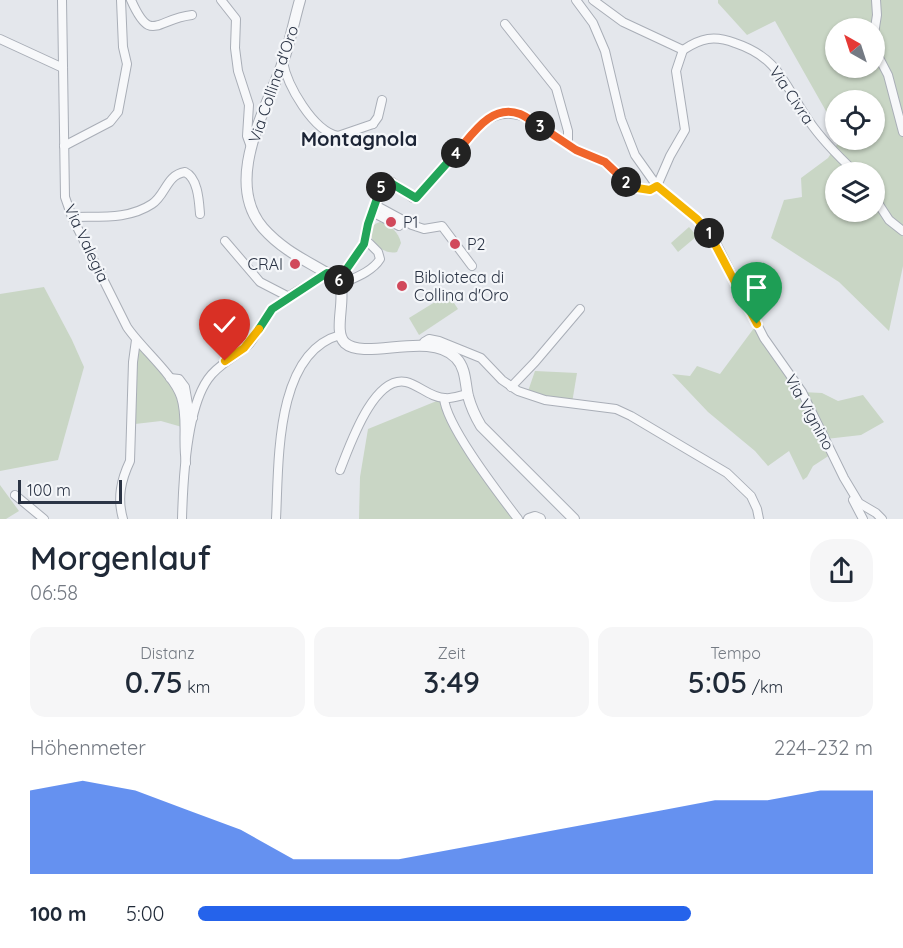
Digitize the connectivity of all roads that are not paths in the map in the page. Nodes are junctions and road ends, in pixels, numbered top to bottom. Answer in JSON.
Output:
{"nodes":[{"id":1,"x":62,"y":0,"type":"edge"},
{"id":2,"x":121,"y":0,"type":"edge"},
{"id":3,"x":130,"y":0,"type":"edge"},
{"id":4,"x":221,"y":0,"type":"edge"},
{"id":5,"x":300,"y":0,"type":"edge"},
{"id":6,"x":576,"y":0,"type":"edge"},
{"id":7,"x":592,"y":0,"type":"edge"},
{"id":8,"x":876,"y":0,"type":"edge"},
{"id":9,"x":192,"y":15,"type":"dead end"},
{"id":10,"x":877,"y":18,"type":"edge"},
{"id":11,"x":505,"y":24,"type":"dead end"},
{"id":12,"x":0,"y":39,"type":"edge"},
{"id":13,"x":683,"y":50,"type":"junction"},
{"id":14,"x":283,"y":62,"type":"junction"},
{"id":15,"x":63,"y":68,"type":"junction"},
{"id":16,"x":885,"y":69,"type":"edge"},
{"id":17,"x":382,"y":100,"type":"dead end"},
{"id":18,"x":903,"y":132,"type":"edge"},
{"id":19,"x":568,"y":144,"type":"junction"},
{"id":20,"x":64,"y":147,"type":"junction"},
{"id":21,"x":250,"y":147,"type":"junction"},
{"id":22,"x":845,"y":162,"type":"edge"},
{"id":23,"x":657,"y":186,"type":"junction"},
{"id":24,"x":374,"y":208,"type":"junction"},
{"id":25,"x":200,"y":214,"type":"dead end"},
{"id":26,"x":885,"y":214,"type":"edge"},
{"id":27,"x":72,"y":217,"type":"junction"},
{"id":28,"x":399,"y":226,"type":"dead end"},
{"id":29,"x":903,"y":231,"type":"edge"},
{"id":30,"x":225,"y":241,"type":"dead end"},
{"id":31,"x":364,"y":244,"type":"junction"},
{"id":32,"x":472,"y":266,"type":"dead end"},
{"id":33,"x":327,"y":273,"type":"junction"},
{"id":34,"x":339,"y":282,"type":"junction"},
{"id":35,"x":289,"y":297,"type":"junction"},
{"id":36,"x":580,"y":309,"type":"dead end"},
{"id":37,"x":340,"y":335,"type":"junction"},
{"id":38,"x":136,"y":340,"type":"junction"},
{"id":39,"x":424,"y":346,"type":"junction"},
{"id":40,"x":170,"y":378,"type":"junction"},
{"id":41,"x":511,"y":387,"type":"junction"},
{"id":42,"x":468,"y":394,"type":"junction"},
{"id":43,"x":444,"y":398,"type":"junction"},
{"id":44,"x":193,"y":418,"type":"junction"},
{"id":45,"x":186,"y":463,"type":"junction"},
{"id":46,"x":340,"y":470,"type":"dead end"},
{"id":47,"x":844,"y":478,"type":"junction"},
{"id":48,"x":15,"y":495,"type":"dead end"},
{"id":49,"x":44,"y":519,"type":"edge"},
{"id":50,"x":123,"y":519,"type":"edge"},
{"id":51,"x":182,"y":519,"type":"edge"},
{"id":52,"x":276,"y":519,"type":"edge"},
{"id":53,"x":518,"y":519,"type":"edge"},
{"id":54,"x":529,"y":519,"type":"edge"},
{"id":55,"x":540,"y":519,"type":"edge"},
{"id":56,"x":574,"y":519,"type":"edge"},
{"id":57,"x":759,"y":519,"type":"edge"},
{"id":58,"x":863,"y":519,"type":"edge"},
{"id":59,"x":882,"y":519,"type":"edge"}],
"edges":[{"from":1,"to":15,"type":"street","name":"Via Valegia"},
{"from":2,"to":20,"type":"street"},
{"from":3,"to":9,"type":"street"},
{"from":4,"to":21,"type":"street"},
{"from":5,"to":14,"type":"street","name":"Via Collina d'Oro"},
{"from":6,"to":23,"type":"street","name":"Via Vignino"},
{"from":7,"to":13,"type":"street"},
{"from":8,"to":10,"type":"street"},
{"from":11,"to":19,"type":"street"},
{"from":12,"to":15,"type":"street"},
{"from":13,"to":22,"type":"street","name":"Via Civra"},
{"from":13,"to":23,"type":"street"},
{"from":14,"to":17,"type":"street"},
{"from":14,"to":21,"type":"street","name":"Via Collina d'Oro"},
{"from":15,"to":20,"type":"street","name":"Via Valegia"},
{"from":16,"to":18,"type":"street"},
{"from":19,"to":23,"type":"street"},
{"from":19,"to":24,"type":"street"},
{"from":20,"to":27,"type":"street","name":"Via Valegia"},
{"from":21,"to":33,"type":"street","name":"Via Collina d'Oro"},
{"from":23,"to":47,"type":"street","name":"Via Vignino"},
{"from":24,"to":28,"type":"street"},
{"from":24,"to":31,"type":"street"},
{"from":24,"to":32,"type":"street"},
{"from":25,"to":27,"type":"street"},
{"from":26,"to":29,"type":"street"},
{"from":27,"to":38,"type":"street","name":"Via Valegia"},
{"from":30,"to":35,"type":"street"},
{"from":31,"to":34,"type":"street"},
{"from":31,"to":34,"type":"street"},
{"from":33,"to":34,"type":"street","name":"Via Collina d'Oro"},
{"from":33,"to":35,"type":"street"},
{"from":34,"to":37,"type":"street"},
{"from":35,"to":44,"type":"street"},
{"from":36,"to":41,"type":"street"},
{"from":37,"to":39,"type":"street"},
{"from":37,"to":52,"type":"street"},
{"from":38,"to":40,"type":"street","name":"Via Valegia"},
{"from":38,"to":50,"type":"street"},
{"from":39,"to":41,"type":"street"},
{"from":39,"to":42,"type":"street"},
{"from":40,"to":44,"type":"street"},
{"from":40,"to":45,"type":"street","name":"Via Valegia"},
{"from":41,"to":57,"type":"street"},
{"from":42,"to":43,"type":"street"},
{"from":42,"to":56,"type":"street"},
{"from":43,"to":46,"type":"street"},
{"from":43,"to":53,"type":"street"},
{"from":44,"to":45,"type":"street"},
{"from":45,"to":51,"type":"street"},
{"from":47,"to":58,"type":"street"},
{"from":47,"to":59,"type":"street","name":"Via Vignino"},
{"from":48,"to":49,"type":"street"},
{"from":54,"to":55,"type":"street"}]}
